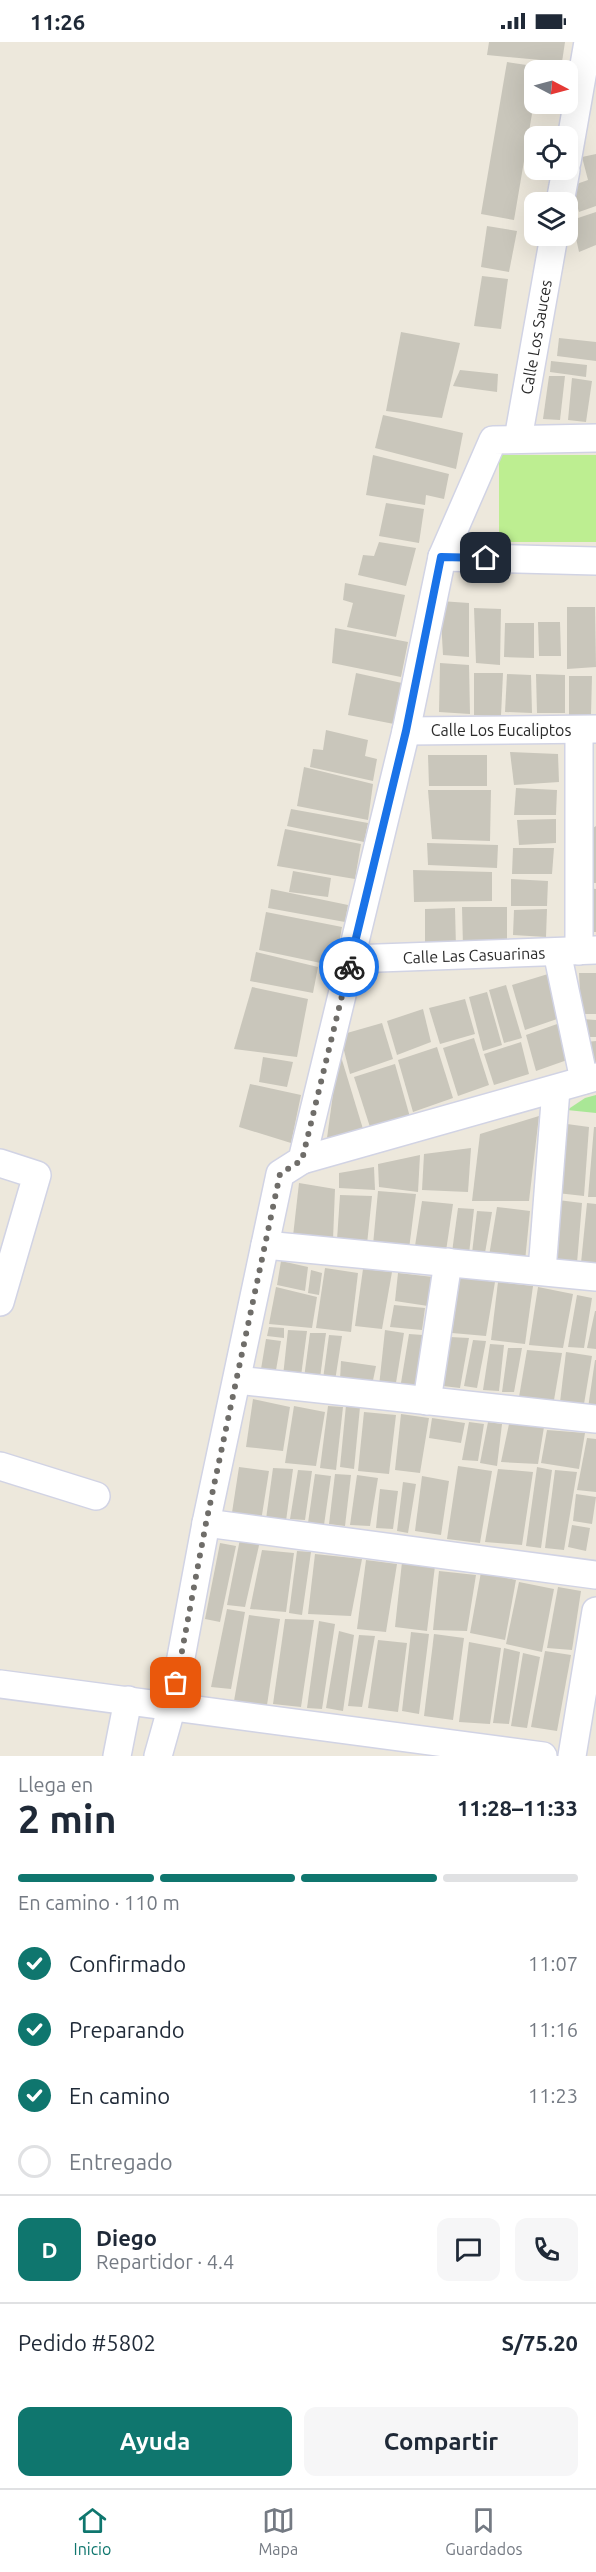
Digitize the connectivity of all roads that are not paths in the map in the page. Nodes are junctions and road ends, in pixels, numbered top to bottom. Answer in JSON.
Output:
{"nodes":[{"id":1,"x":588,"y":42,"type":"edge"},
{"id":2,"x":573,"y":126,"type":"edge"},
{"id":3,"x":552,"y":246,"type":"edge"},
{"id":4,"x":596,"y":438,"type":"edge"},
{"id":5,"x":505,"y":439,"type":"junction"},
{"id":6,"x":441,"y":557,"type":"junction"},
{"id":7,"x":596,"y":561,"type":"edge"},
{"id":8,"x":587,"y":729,"type":"edge"},
{"id":9,"x":406,"y":731,"type":"junction"},
{"id":10,"x":587,"y":802,"type":"edge"},
{"id":11,"x":577,"y":951,"type":"edge"},
{"id":12,"x":351,"y":959,"type":"junction"},
{"id":13,"x":590,"y":1078,"type":"edge"},
{"id":14,"x":556,"y":1089,"type":"junction"},
{"id":15,"x":302,"y":1160,"type":"junction"},
{"id":16,"x":0,"y":1163,"type":"edge"},
{"id":17,"x":265,"y":1245,"type":"junction"},
{"id":18,"x":448,"y":1262,"type":"junction"},
{"id":19,"x":542,"y":1271,"type":"junction"},
{"id":20,"x":596,"y":1277,"type":"edge"},
{"id":21,"x":0,"y":1302,"type":"edge"},
{"id":22,"x":237,"y":1380,"type":"junction"},
{"id":23,"x":427,"y":1401,"type":"junction"},
{"id":24,"x":596,"y":1419,"type":"edge"},
{"id":25,"x":0,"y":1466,"type":"edge"},
{"id":26,"x":96,"y":1496,"type":"dead end"},
{"id":27,"x":206,"y":1523,"type":"junction"},
{"id":28,"x":596,"y":1575,"type":"edge"},
{"id":29,"x":596,"y":1611,"type":"edge"},
{"id":30,"x":0,"y":1684,"type":"edge"},
{"id":31,"x":128,"y":1700,"type":"junction"},
{"id":32,"x":172,"y":1706,"type":"junction"},
{"id":33,"x":117,"y":1756,"type":"edge"},
{"id":34,"x":158,"y":1756,"type":"edge"},
{"id":35,"x":543,"y":1756,"type":"edge"},
{"id":36,"x":572,"y":1756,"type":"edge"}],
"edges":[{"from":1,"to":2,"type":"street"},
{"from":3,"to":5,"type":"street","name":"Calle Los Sauces"},
{"from":4,"to":5,"type":"street"},
{"from":5,"to":6,"type":"street","name":"Calle Los Sauces"},
{"from":6,"to":7,"type":"street"},
{"from":6,"to":9,"type":"street","name":"Calle Los Sauces"},
{"from":8,"to":9,"type":"street","name":"Calle Los Eucaliptos"},
{"from":8,"to":10,"type":"street"},
{"from":9,"to":12,"type":"street","name":"Calle Los Sauces"},
{"from":10,"to":11,"type":"street"},
{"from":11,"to":12,"type":"street","name":"Calle Las Casuarinas"},
{"from":11,"to":13,"type":"street"},
{"from":12,"to":15,"type":"street","name":"Calle Los Sauces"},
{"from":13,"to":14,"type":"street"},
{"from":14,"to":15,"type":"street"},
{"from":14,"to":19,"type":"street"},
{"from":15,"to":17,"type":"street"},
{"from":16,"to":21,"type":"street"},
{"from":17,"to":18,"type":"street"},
{"from":17,"to":22,"type":"street"},
{"from":18,"to":19,"type":"street"},
{"from":18,"to":23,"type":"street"},
{"from":19,"to":20,"type":"street"},
{"from":22,"to":23,"type":"street"},
{"from":22,"to":27,"type":"street"},
{"from":23,"to":24,"type":"street"},
{"from":25,"to":26,"type":"street"},
{"from":27,"to":28,"type":"street"},
{"from":27,"to":32,"type":"street"},
{"from":29,"to":36,"type":"street"},
{"from":30,"to":31,"type":"street"},
{"from":31,"to":32,"type":"street"},
{"from":31,"to":33,"type":"street"},
{"from":32,"to":34,"type":"street"},
{"from":32,"to":35,"type":"street"}]}
